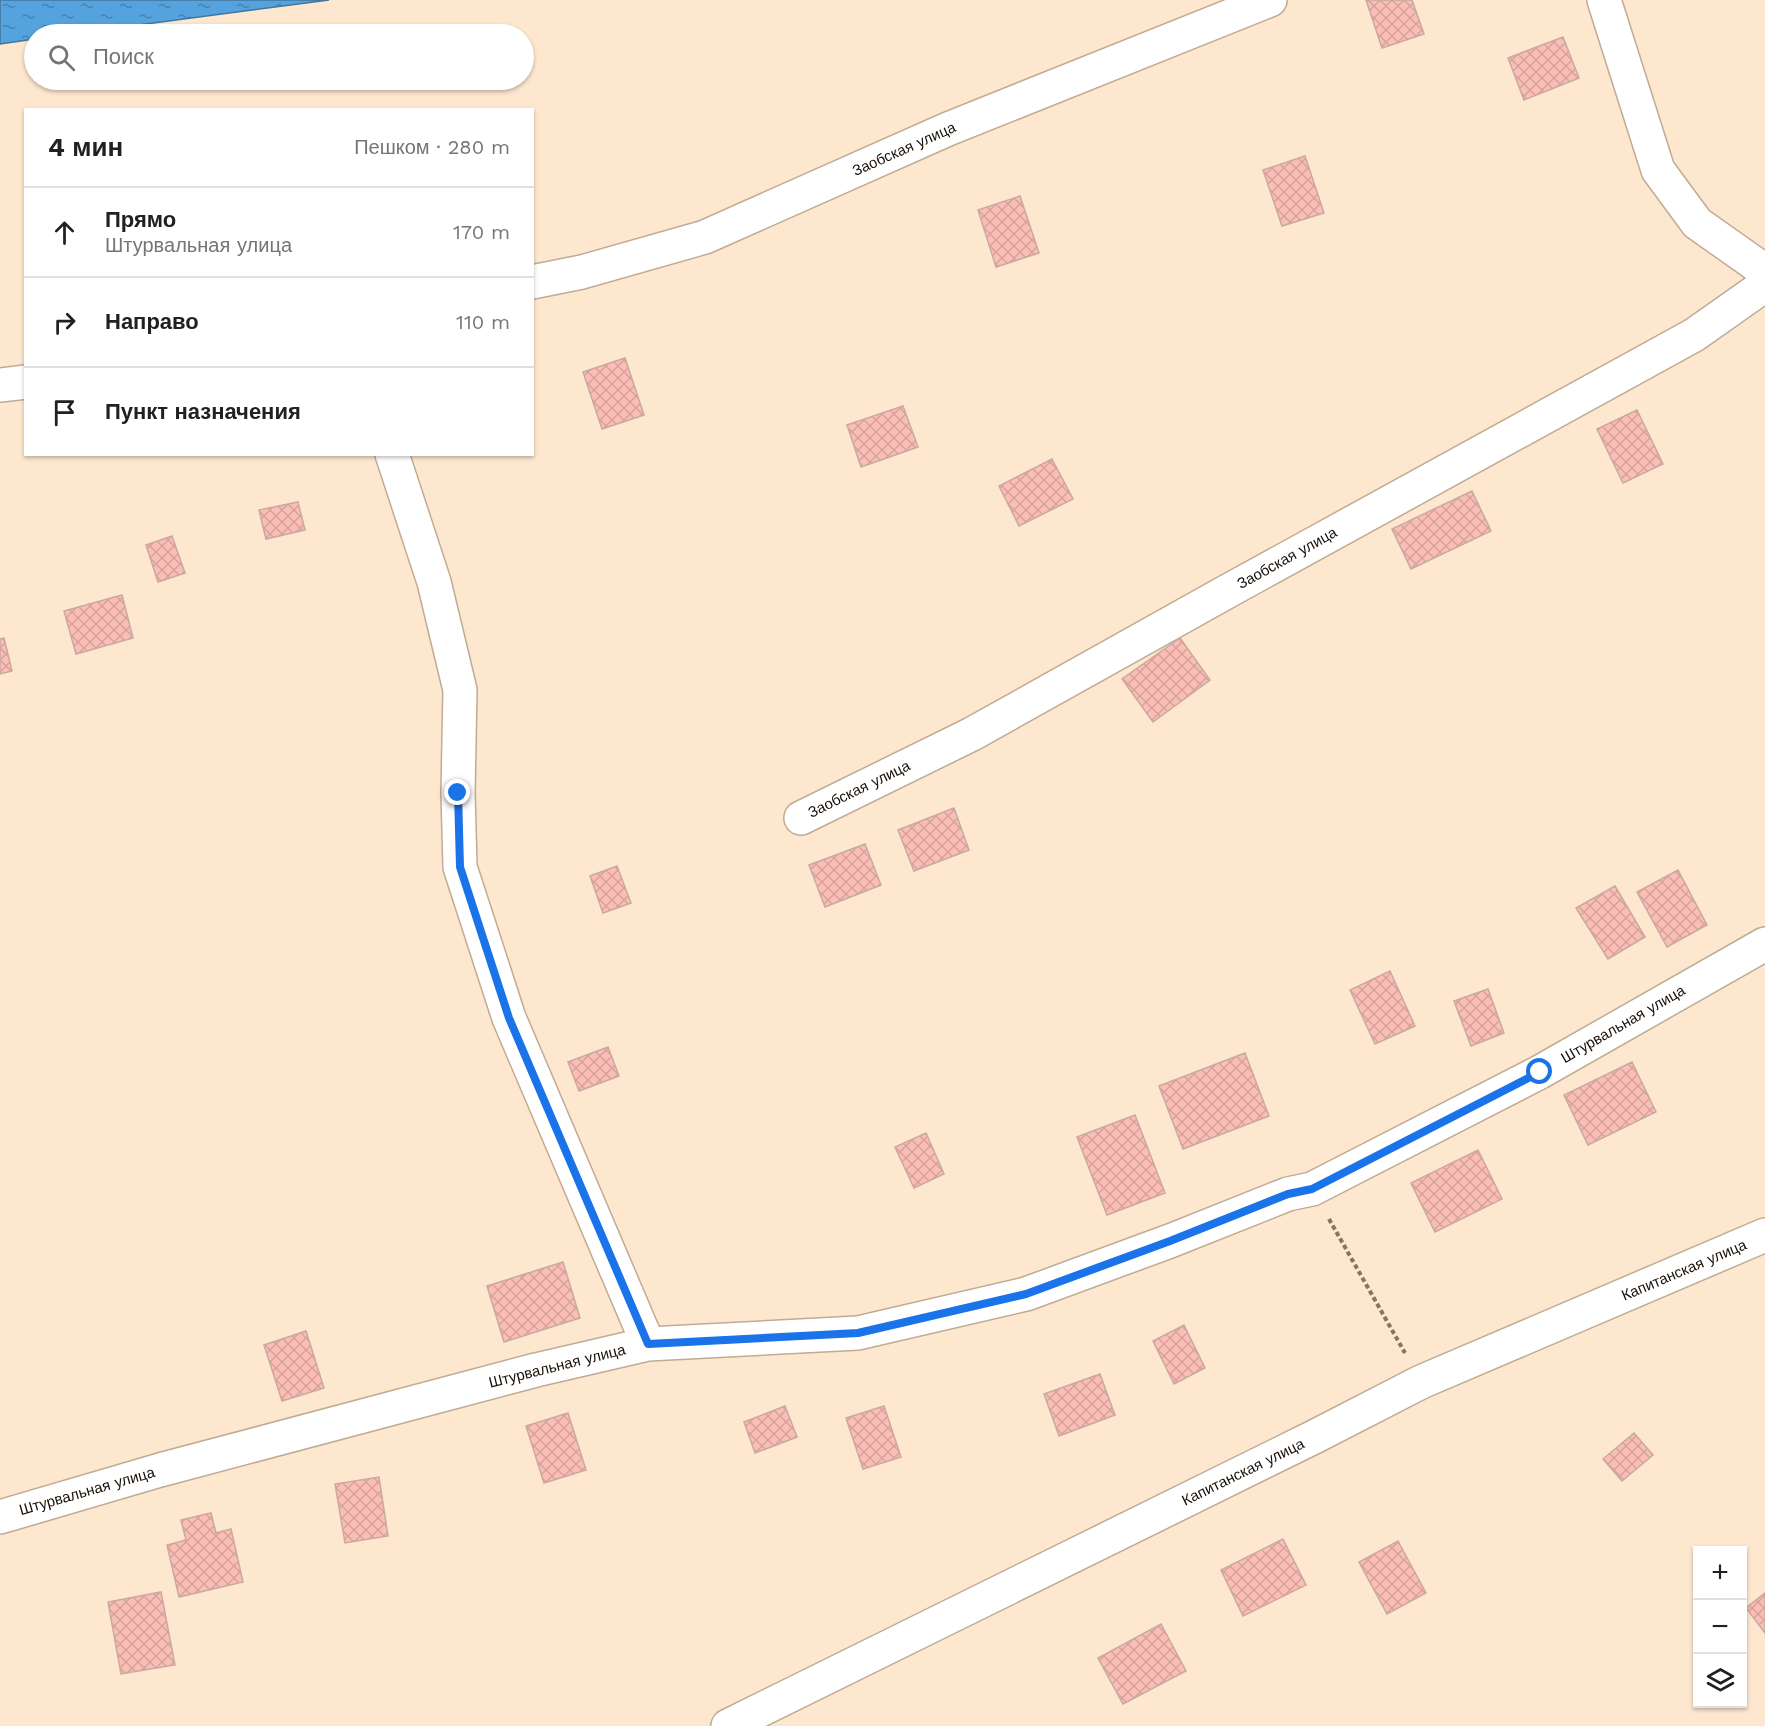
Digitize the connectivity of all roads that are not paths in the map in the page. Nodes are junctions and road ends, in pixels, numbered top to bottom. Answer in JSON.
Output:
{"nodes":[{"id":1,"x":1270,"y":0,"type":"edge"},
{"id":2,"x":1604,"y":0,"type":"edge"},
{"id":3,"x":1765,"y":271,"type":"edge"},
{"id":4,"x":534,"y":282,"type":"edge"},
{"id":5,"x":1765,"y":285,"type":"edge"},
{"id":6,"x":24,"y":382,"type":"edge"},
{"id":7,"x":0,"y":385,"type":"edge"},
{"id":8,"x":393,"y":456,"type":"edge"},
{"id":9,"x":801,"y":818,"type":"dead end"},
{"id":10,"x":1765,"y":944,"type":"edge"},
{"id":11,"x":1765,"y":1235,"type":"edge"},
{"id":12,"x":648,"y":1344,"type":"junction"},
{"id":13,"x":0,"y":1517,"type":"edge"},
{"id":14,"x":728,"y":1726,"type":"edge"}],
"edges":[{"from":1,"to":4,"type":"street","name":"Заобская улица"},
{"from":2,"to":3,"type":"street"},
{"from":5,"to":9,"type":"street","name":"Заобская улица"},
{"from":6,"to":7,"type":"street"},
{"from":8,"to":12,"type":"street"},
{"from":10,"to":12,"type":"street","name":"Штурвальная улица"},
{"from":11,"to":14,"type":"street","name":"Капитанская улица"},
{"from":12,"to":13,"type":"street","name":"Штурвальная улица"}]}
